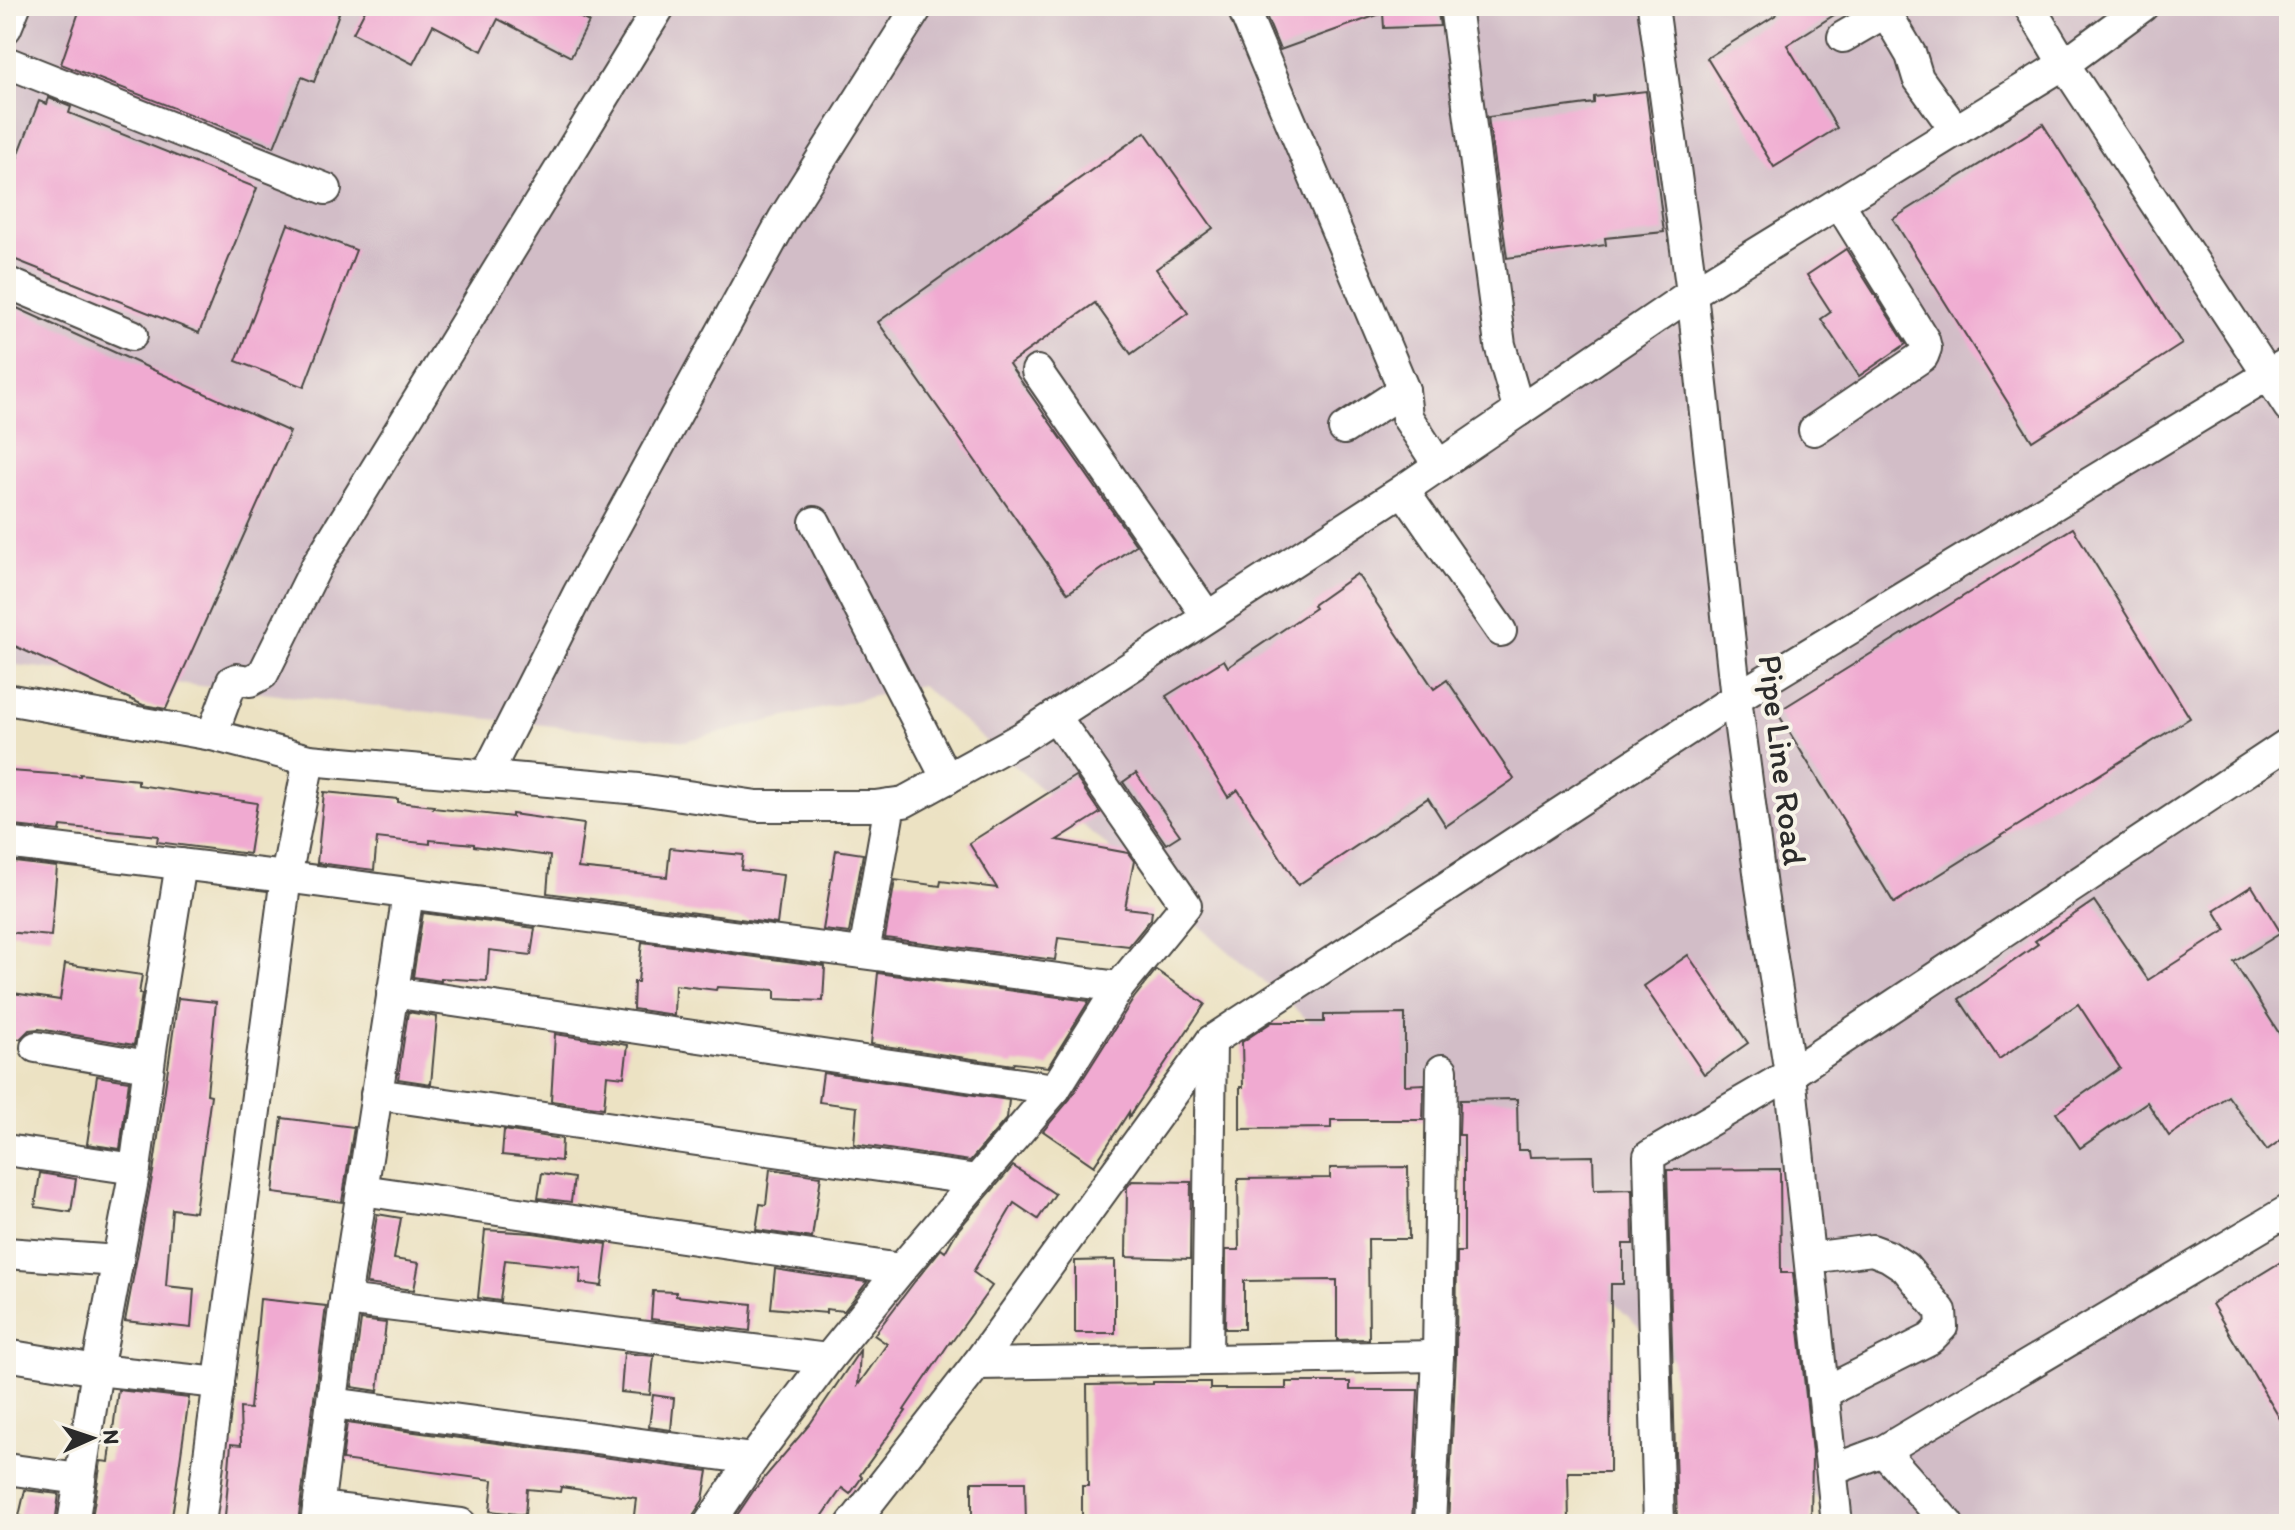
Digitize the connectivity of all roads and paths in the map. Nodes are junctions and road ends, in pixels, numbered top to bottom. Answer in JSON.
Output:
{"nodes":[{"id":1,"x":15,"y":6,"type":"edge"},
{"id":2,"x":660,"y":6,"type":"edge"},
{"id":3,"x":918,"y":6,"type":"edge"},
{"id":4,"x":1242,"y":6,"type":"edge"},
{"id":5,"x":1455,"y":6,"type":"edge"},
{"id":6,"x":1653,"y":6,"type":"edge"},
{"id":7,"x":2029,"y":6,"type":"edge"},
{"id":8,"x":2143,"y":6,"type":"edge"},
{"id":9,"x":1884,"y":9,"type":"edge"},
{"id":10,"x":6,"y":28,"type":"edge"},
{"id":11,"x":1843,"y":37,"type":"dead end"},
{"id":12,"x":6,"y":62,"type":"edge"},
{"id":13,"x":2064,"y":64,"type":"junction"},
{"id":14,"x":1956,"y":131,"type":"junction"},
{"id":15,"x":326,"y":189,"type":"dead end"},
{"id":16,"x":1839,"y":203,"type":"junction"},
{"id":17,"x":6,"y":282,"type":"edge"},
{"id":18,"x":1692,"y":293,"type":"junction"},
{"id":19,"x":132,"y":335,"type":"dead end"},
{"id":20,"x":2279,"y":369,"type":"edge"},
{"id":21,"x":1037,"y":371,"type":"dead end"},
{"id":22,"x":1404,"y":390,"type":"junction"},
{"id":23,"x":2289,"y":407,"type":"edge"},
{"id":24,"x":1519,"y":411,"type":"junction"},
{"id":25,"x":1344,"y":429,"type":"dead end"},
{"id":26,"x":1814,"y":430,"type":"dead end"},
{"id":27,"x":1439,"y":466,"type":"junction"},
{"id":28,"x":1403,"y":490,"type":"junction"},
{"id":29,"x":815,"y":522,"type":"dead end"},
{"id":30,"x":1207,"y":616,"type":"junction"},
{"id":31,"x":1501,"y":631,"type":"dead end"},
{"id":32,"x":1736,"y":698,"type":"junction"},
{"id":33,"x":6,"y":699,"type":"edge"},
{"id":34,"x":1055,"y":716,"type":"junction"},
{"id":35,"x":212,"y":735,"type":"junction"},
{"id":36,"x":2289,"y":743,"type":"edge"},
{"id":37,"x":309,"y":760,"type":"junction"},
{"id":38,"x":486,"y":776,"type":"junction"},
{"id":39,"x":947,"y":779,"type":"junction"},
{"id":40,"x":890,"y":804,"type":"junction"},
{"id":41,"x":6,"y":843,"type":"edge"},
{"id":42,"x":181,"y":864,"type":"junction"},
{"id":43,"x":286,"y":877,"type":"junction"},
{"id":44,"x":408,"y":894,"type":"junction"},
{"id":45,"x":864,"y":953,"type":"junction"},
{"id":46,"x":1119,"y":987,"type":"junction"},
{"id":47,"x":392,"y":992,"type":"junction"},
{"id":48,"x":1211,"y":1041,"type":"junction"},
{"id":49,"x":36,"y":1047,"type":"dead end"},
{"id":50,"x":148,"y":1066,"type":"junction"},
{"id":51,"x":1442,"y":1070,"type":"dead end"},
{"id":52,"x":1790,"y":1074,"type":"junction"},
{"id":53,"x":1055,"y":1089,"type":"junction"},
{"id":54,"x":376,"y":1094,"type":"junction"},
{"id":55,"x":6,"y":1150,"type":"edge"},
{"id":56,"x":135,"y":1169,"type":"junction"},
{"id":57,"x":977,"y":1180,"type":"junction"},
{"id":58,"x":362,"y":1190,"type":"junction"},
{"id":59,"x":2289,"y":1210,"type":"edge"},
{"id":60,"x":6,"y":1253,"type":"edge"},
{"id":61,"x":1810,"y":1258,"type":"junction"},
{"id":62,"x":118,"y":1261,"type":"junction"},
{"id":63,"x":901,"y":1269,"type":"junction"},
{"id":64,"x":345,"y":1300,"type":"junction"},
{"id":65,"x":6,"y":1355,"type":"edge"},
{"id":66,"x":1438,"y":1356,"type":"junction"},
{"id":67,"x":828,"y":1359,"type":"junction"},
{"id":68,"x":1207,"y":1359,"type":"junction"},
{"id":69,"x":977,"y":1364,"type":"junction"},
{"id":70,"x":97,"y":1370,"type":"junction"},
{"id":71,"x":219,"y":1383,"type":"junction"},
{"id":72,"x":1823,"y":1393,"type":"junction"},
{"id":73,"x":332,"y":1403,"type":"junction"},
{"id":74,"x":1883,"y":1451,"type":"junction"},
{"id":75,"x":753,"y":1459,"type":"junction"},
{"id":76,"x":6,"y":1469,"type":"edge"},
{"id":77,"x":1832,"y":1470,"type":"junction"},
{"id":78,"x":80,"y":1479,"type":"junction"},
{"id":79,"x":317,"y":1516,"type":"edge"},
{"id":80,"x":73,"y":1524,"type":"edge"},
{"id":81,"x":200,"y":1524,"type":"edge"},
{"id":82,"x":461,"y":1524,"type":"edge"},
{"id":83,"x":709,"y":1524,"type":"edge"},
{"id":84,"x":852,"y":1524,"type":"edge"},
{"id":85,"x":1430,"y":1524,"type":"edge"},
{"id":86,"x":1659,"y":1524,"type":"edge"},
{"id":87,"x":1837,"y":1524,"type":"edge"},
{"id":88,"x":1948,"y":1524,"type":"edge"}],
"edges":[{"from":1,"to":10,"type":"street"},
{"from":2,"to":35,"type":"street"},
{"from":3,"to":38,"type":"street"},
{"from":4,"to":22,"type":"street"},
{"from":5,"to":24,"type":"street"},
{"from":6,"to":18,"type":"street","name":"Pipe Line Road"},
{"from":7,"to":13,"type":"street"},
{"from":8,"to":13,"type":"street"},
{"from":9,"to":11,"type":"street"},
{"from":9,"to":14,"type":"street"},
{"from":12,"to":15,"type":"street"},
{"from":13,"to":14,"type":"street"},
{"from":13,"to":20,"type":"street"},
{"from":14,"to":16,"type":"street"},
{"from":16,"to":18,"type":"street"},
{"from":16,"to":26,"type":"street"},
{"from":17,"to":19,"type":"street"},
{"from":18,"to":24,"type":"street"},
{"from":18,"to":32,"type":"street","name":"Pipe Line Road"},
{"from":20,"to":23,"type":"street"},
{"from":20,"to":32,"type":"street"},
{"from":21,"to":30,"type":"street"},
{"from":22,"to":25,"type":"street"},
{"from":22,"to":27,"type":"street"},
{"from":24,"to":27,"type":"street"},
{"from":27,"to":28,"type":"street"},
{"from":28,"to":30,"type":"street"},
{"from":28,"to":31,"type":"street"},
{"from":29,"to":39,"type":"street"},
{"from":30,"to":34,"type":"street"},
{"from":32,"to":48,"type":"street"},
{"from":32,"to":52,"type":"street","name":"Pipe Line Road"},
{"from":33,"to":35,"type":"street"},
{"from":34,"to":39,"type":"street"},
{"from":34,"to":46,"type":"street"},
{"from":35,"to":37,"type":"street"},
{"from":36,"to":52,"type":"street"},
{"from":37,"to":38,"type":"street"},
{"from":37,"to":43,"type":"street"},
{"from":38,"to":40,"type":"street"},
{"from":39,"to":40,"type":"street"},
{"from":40,"to":45,"type":"street"},
{"from":41,"to":42,"type":"street"},
{"from":42,"to":43,"type":"street"},
{"from":42,"to":50,"type":"street"},
{"from":43,"to":44,"type":"street"},
{"from":43,"to":71,"type":"street"},
{"from":44,"to":45,"type":"street"},
{"from":44,"to":47,"type":"street"},
{"from":45,"to":46,"type":"street"},
{"from":46,"to":53,"type":"street"},
{"from":47,"to":53,"type":"street"},
{"from":47,"to":54,"type":"street"},
{"from":48,"to":68,"type":"street"},
{"from":48,"to":69,"type":"street"},
{"from":49,"to":50,"type":"street"},
{"from":50,"to":56,"type":"street"},
{"from":51,"to":66,"type":"street"},
{"from":52,"to":61,"type":"street","name":"Pipe Line Road"},
{"from":52,"to":86,"type":"street"},
{"from":53,"to":57,"type":"street"},
{"from":54,"to":57,"type":"street"},
{"from":54,"to":58,"type":"street"},
{"from":55,"to":56,"type":"street"},
{"from":56,"to":62,"type":"street"},
{"from":57,"to":63,"type":"street"},
{"from":58,"to":63,"type":"street"},
{"from":58,"to":64,"type":"street"},
{"from":59,"to":74,"type":"street"},
{"from":60,"to":62,"type":"street"},
{"from":61,"to":72,"type":"street","name":"Pipe Line Road"},
{"from":61,"to":72,"type":"street"},
{"from":62,"to":70,"type":"street"},
{"from":63,"to":67,"type":"street"},
{"from":64,"to":67,"type":"street"},
{"from":64,"to":73,"type":"street"},
{"from":65,"to":70,"type":"street"},
{"from":66,"to":68,"type":"street"},
{"from":66,"to":85,"type":"street"},
{"from":67,"to":75,"type":"street"},
{"from":68,"to":69,"type":"street"},
{"from":69,"to":84,"type":"street"},
{"from":70,"to":71,"type":"street"},
{"from":70,"to":78,"type":"street"},
{"from":71,"to":81,"type":"street"},
{"from":72,"to":77,"type":"street","name":"Pipe Line Road"},
{"from":73,"to":75,"type":"street"},
{"from":73,"to":79,"type":"street"},
{"from":74,"to":77,"type":"street"},
{"from":74,"to":88,"type":"street"},
{"from":75,"to":83,"type":"street"},
{"from":76,"to":78,"type":"street"},
{"from":77,"to":87,"type":"street","name":"Pipe Line Road"},
{"from":78,"to":80,"type":"street"},
{"from":79,"to":82,"type":"street"}]}
